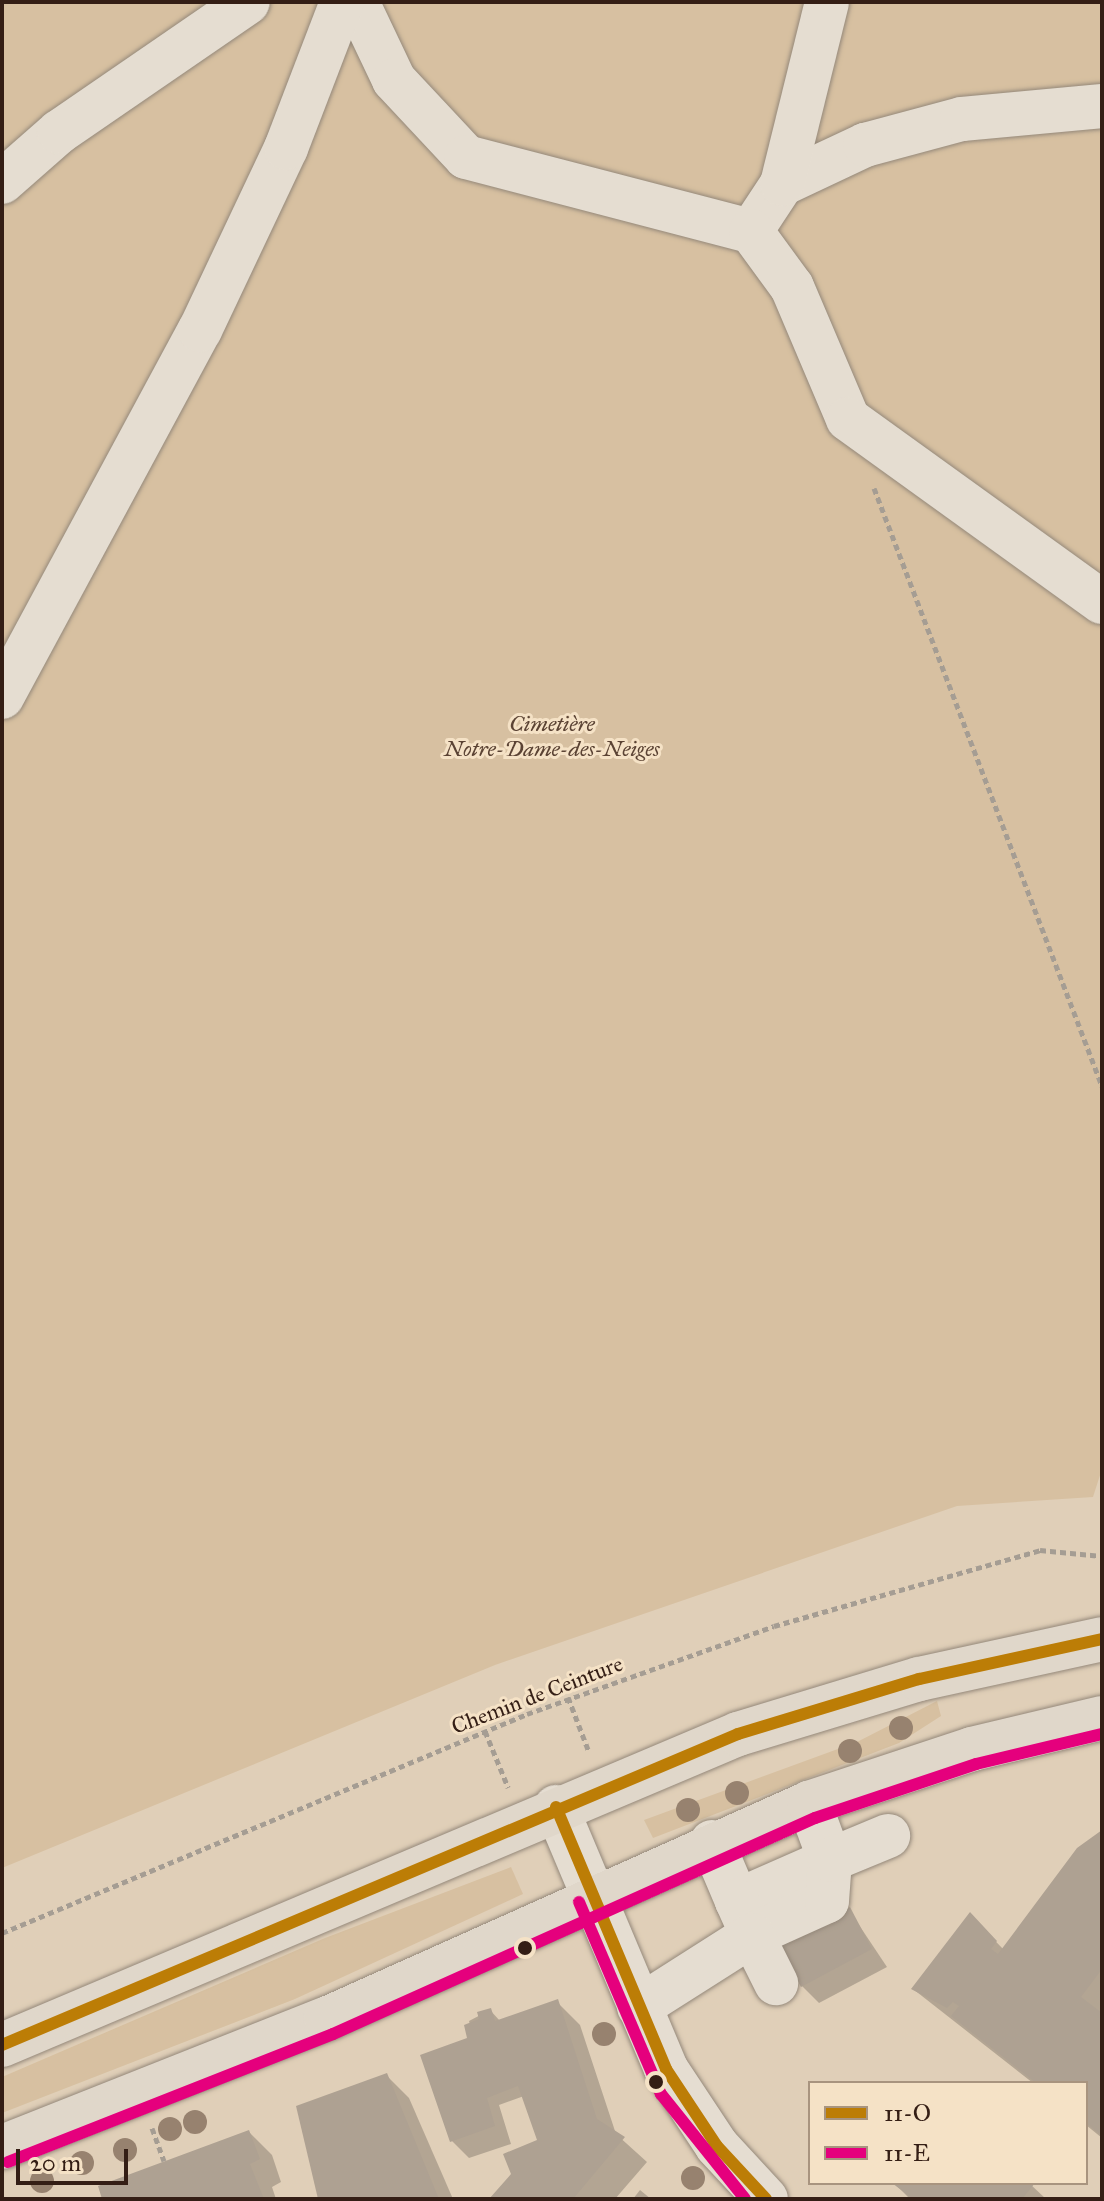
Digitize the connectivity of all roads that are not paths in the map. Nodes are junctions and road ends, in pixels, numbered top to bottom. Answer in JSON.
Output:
{"nodes":[{"id":1,"x":248,"y":2,"type":"edge"},
{"id":2,"x":342,"y":2,"type":"edge"},
{"id":3,"x":357,"y":2,"type":"edge"},
{"id":4,"x":827,"y":2,"type":"edge"},
{"id":5,"x":1102,"y":106,"type":"edge"},
{"id":6,"x":2,"y":182,"type":"edge"},
{"id":7,"x":782,"y":184,"type":"junction"},
{"id":8,"x":751,"y":231,"type":"junction"},
{"id":9,"x":1102,"y":602,"type":"edge"},
{"id":10,"x":2,"y":697,"type":"edge"},
{"id":11,"x":1102,"y":1639,"type":"edge"},
{"id":12,"x":1102,"y":1718,"type":"edge"},
{"id":13,"x":809,"y":1803,"type":"junction"},
{"id":14,"x":556,"y":1807,"type":"junction"},
{"id":15,"x":888,"y":1836,"type":"dead end"},
{"id":16,"x":712,"y":1842,"type":"junction"},
{"id":17,"x":830,"y":1892,"type":"junction"},
{"id":18,"x":594,"y":1896,"type":"junction"},
{"id":19,"x":745,"y":1918,"type":"junction"},
{"id":20,"x":776,"y":1983,"type":"dead end"},
{"id":21,"x":639,"y":2007,"type":"junction"},
{"id":22,"x":2,"y":2045,"type":"edge"},
{"id":23,"x":2,"y":2147,"type":"edge"},
{"id":24,"x":766,"y":2199,"type":"edge"}],
"edges":[{"from":1,"to":6,"type":"street"},
{"from":2,"to":10,"type":"street"},
{"from":3,"to":8,"type":"street"},
{"from":4,"to":7,"type":"street"},
{"from":5,"to":7,"type":"street"},
{"from":7,"to":8,"type":"street"},
{"from":8,"to":9,"type":"street"},
{"from":11,"to":14,"type":"main road"},
{"from":12,"to":13,"type":"main road"},
{"from":13,"to":16,"type":"main road"},
{"from":13,"to":17,"type":"street"},
{"from":14,"to":18,"type":"street"},
{"from":14,"to":22,"type":"main road"},
{"from":15,"to":17,"type":"street"},
{"from":16,"to":18,"type":"main road"},
{"from":16,"to":19,"type":"street"},
{"from":17,"to":19,"type":"street"},
{"from":18,"to":21,"type":"street"},
{"from":18,"to":23,"type":"main road"},
{"from":19,"to":20,"type":"street"},
{"from":19,"to":21,"type":"street"},
{"from":21,"to":24,"type":"street"}]}
